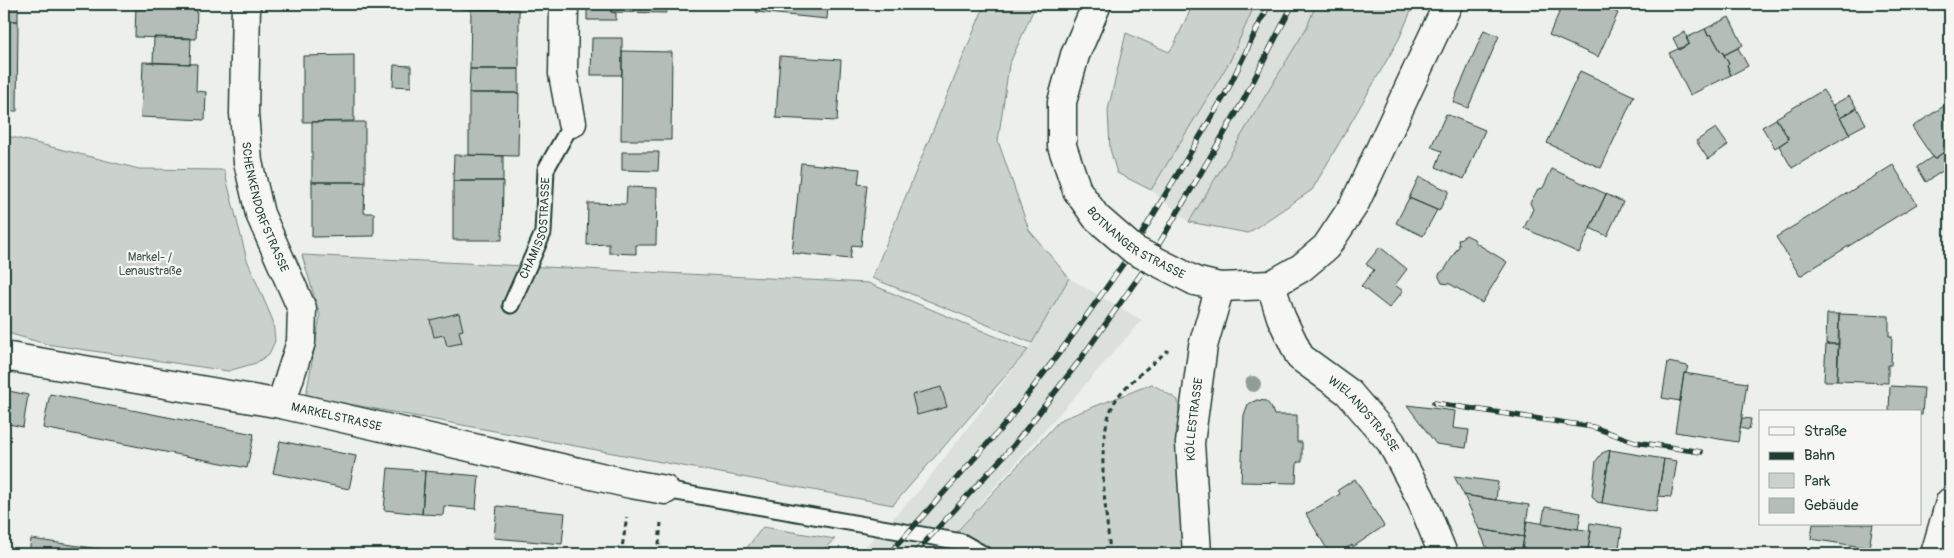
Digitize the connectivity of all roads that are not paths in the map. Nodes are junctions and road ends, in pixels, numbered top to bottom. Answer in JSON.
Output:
{"nodes":[{"id":1,"x":246,"y":4,"type":"edge"},
{"id":2,"x":564,"y":4,"type":"edge"},
{"id":3,"x":1097,"y":4,"type":"edge"},
{"id":4,"x":1448,"y":4,"type":"edge"},
{"id":5,"x":572,"y":123,"type":"joint"},
{"id":6,"x":1207,"y":284,"type":"junction"},
{"id":7,"x":1270,"y":284,"type":"junction"},
{"id":8,"x":511,"y":305,"type":"dead end"},
{"id":9,"x":4,"y":356,"type":"edge"},
{"id":10,"x":281,"y":404,"type":"junction"},
{"id":11,"x":665,"y":490,"type":"joint"},
{"id":12,"x":1950,"y":502,"type":"edge"},
{"id":13,"x":983,"y":554,"type":"edge"},
{"id":14,"x":1197,"y":554,"type":"edge"},
{"id":15,"x":1444,"y":554,"type":"edge"},
{"id":16,"x":1934,"y":554,"type":"edge"}],
"edges":[{"from":1,"to":10,"type":"street","name":"SCHENKENDORFSTRASSE"},
{"from":2,"to":5,"type":"street","name":"CHAMISSOSTRASSE"},
{"from":3,"to":6,"type":"street","name":"BOTNANGER STRASSE","bridge":true},
{"from":4,"to":7,"type":"street","name":"BOTNANGER STRASSE"},
{"from":5,"to":8,"type":"lane","name":"CHAMISSOSTRASSE"},
{"from":6,"to":7,"type":"street","name":"BOTNANGER STRASSE"},
{"from":6,"to":14,"type":"street","name":"KÖLLESTRASSE"},
{"from":7,"to":15,"type":"street","name":"WIELANDSTRASSE"},
{"from":9,"to":10,"type":"street","name":"MARKELSTRASSE"},
{"from":10,"to":11,"type":"street","name":"MARKELSTRASSE"},
{"from":11,"to":13,"type":"lane"},
{"from":12,"to":16,"type":"street"}]}
